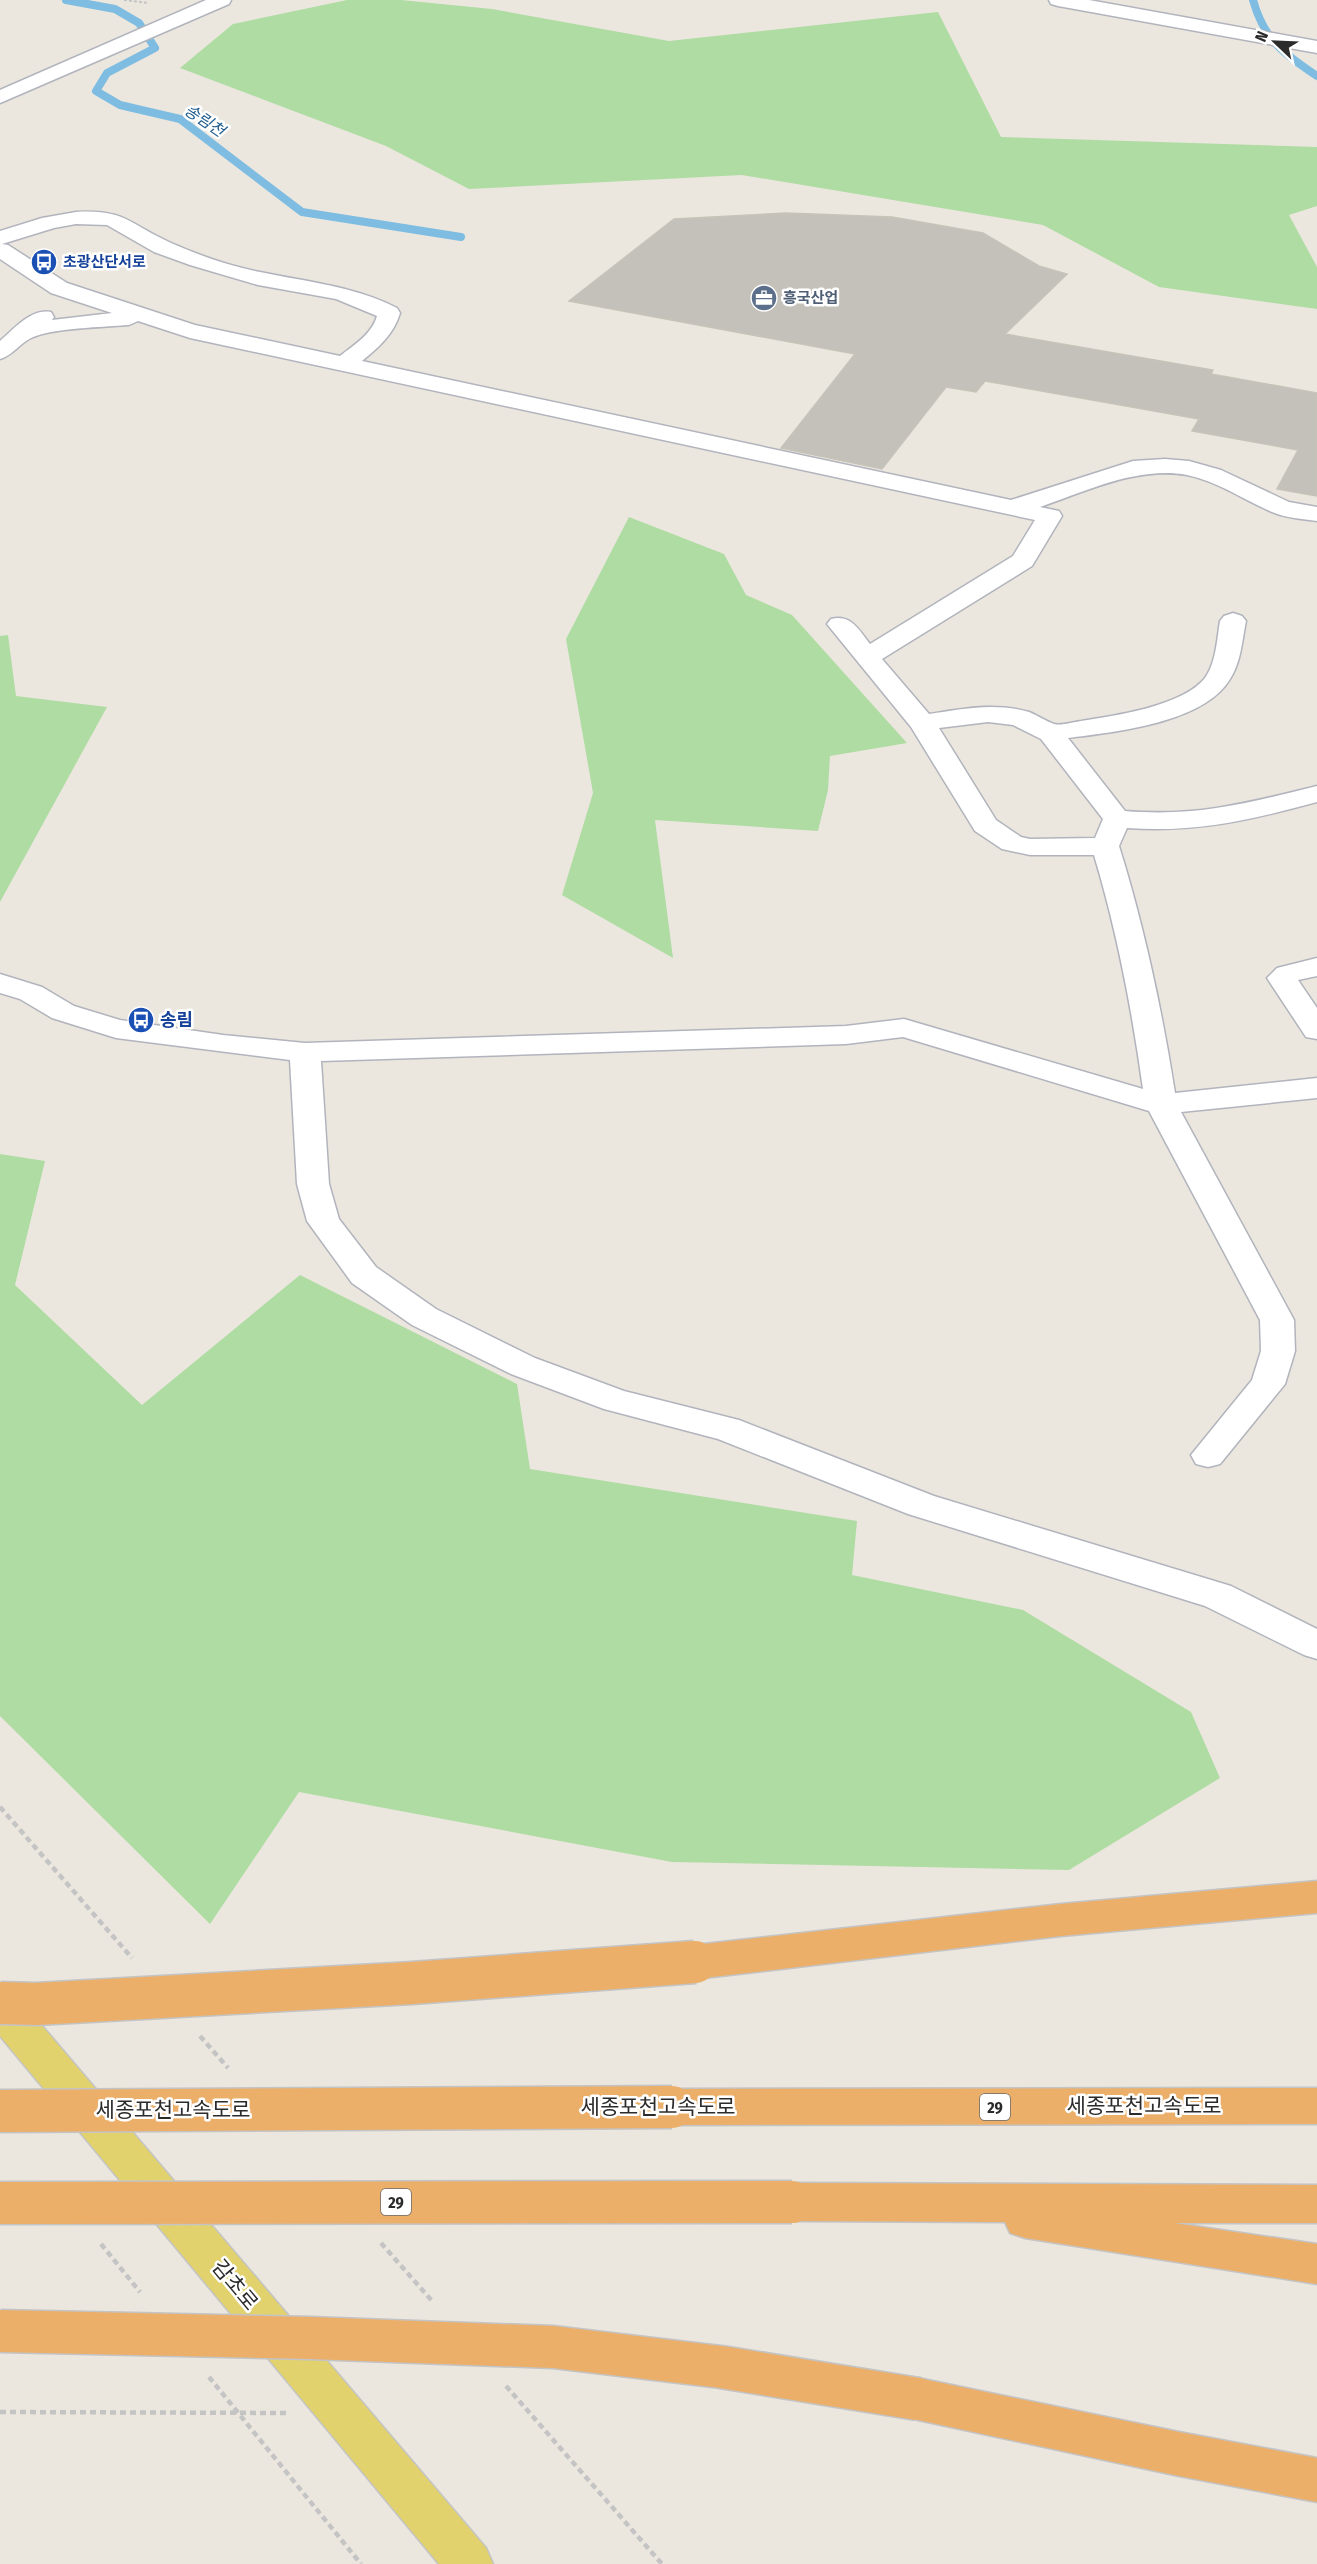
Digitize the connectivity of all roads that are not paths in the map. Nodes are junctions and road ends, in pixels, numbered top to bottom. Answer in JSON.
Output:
{"nodes":[{"id":1,"x":222,"y":0,"type":"edge"},
{"id":2,"x":1058,"y":0,"type":"edge"},
{"id":3,"x":1315,"y":46,"type":"edge"},
{"id":4,"x":0,"y":97,"type":"edge"},
{"id":5,"x":0,"y":238,"type":"edge"},
{"id":6,"x":0,"y":250,"type":"edge"},
{"id":7,"x":59,"y":288,"type":"junction"},
{"id":8,"x":150,"y":318,"type":"junction"},
{"id":9,"x":27,"y":332,"type":"junction"},
{"id":10,"x":0,"y":352,"type":"edge"},
{"id":11,"x":344,"y":364,"type":"junction"},
{"id":12,"x":1015,"y":507,"type":"junction"},
{"id":13,"x":1317,"y":514,"type":"edge"},
{"id":14,"x":1233,"y":621,"type":"dead end"},
{"id":15,"x":840,"y":624,"type":"dead end"},
{"id":16,"x":867,"y":657,"type":"junction"},
{"id":17,"x":922,"y":723,"type":"junction"},
{"id":18,"x":1050,"y":733,"type":"junction"},
{"id":19,"x":1317,"y":794,"type":"edge"},
{"id":20,"x":1117,"y":819,"type":"junction"},
{"id":21,"x":1105,"y":846,"type":"junction"},
{"id":22,"x":1317,"y":967,"type":"edge"},
{"id":23,"x":0,"y":983,"type":"edge"},
{"id":24,"x":1317,"y":1030,"type":"edge"},
{"id":25,"x":305,"y":1052,"type":"junction"},
{"id":26,"x":1317,"y":1088,"type":"edge"},
{"id":27,"x":1161,"y":1104,"type":"junction"},
{"id":28,"x":1208,"y":1455,"type":"dead end"},
{"id":29,"x":1317,"y":1645,"type":"edge"},
{"id":30,"x":1317,"y":1897,"type":"edge"},
{"id":31,"x":0,"y":2005,"type":"edge"},
{"id":32,"x":1317,"y":2106,"type":"edge"},
{"id":33,"x":0,"y":2111,"type":"edge"},
{"id":34,"x":0,"y":2202,"type":"edge"},
{"id":35,"x":916,"y":2202,"type":"junction"},
{"id":36,"x":1317,"y":2204,"type":"edge"},
{"id":37,"x":1317,"y":2264,"type":"edge"},
{"id":38,"x":0,"y":2331,"type":"edge"},
{"id":39,"x":1317,"y":2480,"type":"edge"},
{"id":40,"x":469,"y":2564,"type":"edge"}],
"edges":[{"from":1,"to":4,"type":"street"},
{"from":2,"to":3,"type":"street"},
{"from":5,"to":11,"type":"street"},
{"from":6,"to":7,"type":"street"},
{"from":7,"to":8,"type":"street"},
{"from":7,"to":9,"type":"street"},
{"from":8,"to":9,"type":"street"},
{"from":8,"to":11,"type":"street"},
{"from":9,"to":10,"type":"street"},
{"from":11,"to":12,"type":"street"},
{"from":12,"to":13,"type":"street"},
{"from":12,"to":16,"type":"street"},
{"from":14,"to":18,"type":"street"},
{"from":15,"to":16,"type":"street"},
{"from":16,"to":17,"type":"street"},
{"from":17,"to":18,"type":"street"},
{"from":17,"to":21,"type":"street"},
{"from":18,"to":20,"type":"street"},
{"from":19,"to":20,"type":"street"},
{"from":20,"to":21,"type":"street"},
{"from":21,"to":27,"type":"street"},
{"from":22,"to":24,"type":"street"},
{"from":23,"to":25,"type":"street"},
{"from":25,"to":27,"type":"street"},
{"from":25,"to":29,"type":"street"},
{"from":26,"to":27,"type":"street"},
{"from":27,"to":28,"type":"street"},
{"from":30,"to":31,"type":"highway","bridge":true},
{"from":31,"to":40,"type":"main road","name":"감초로"},
{"from":32,"to":33,"type":"highway","name":"세종포천고속도로","number":"29","bridge":true},
{"from":34,"to":35,"type":"highway","number":"29","bridge":true},
{"from":35,"to":36,"type":"highway","number":"29"},
{"from":35,"to":37,"type":"highway"},
{"from":38,"to":39,"type":"highway","bridge":true}]}
